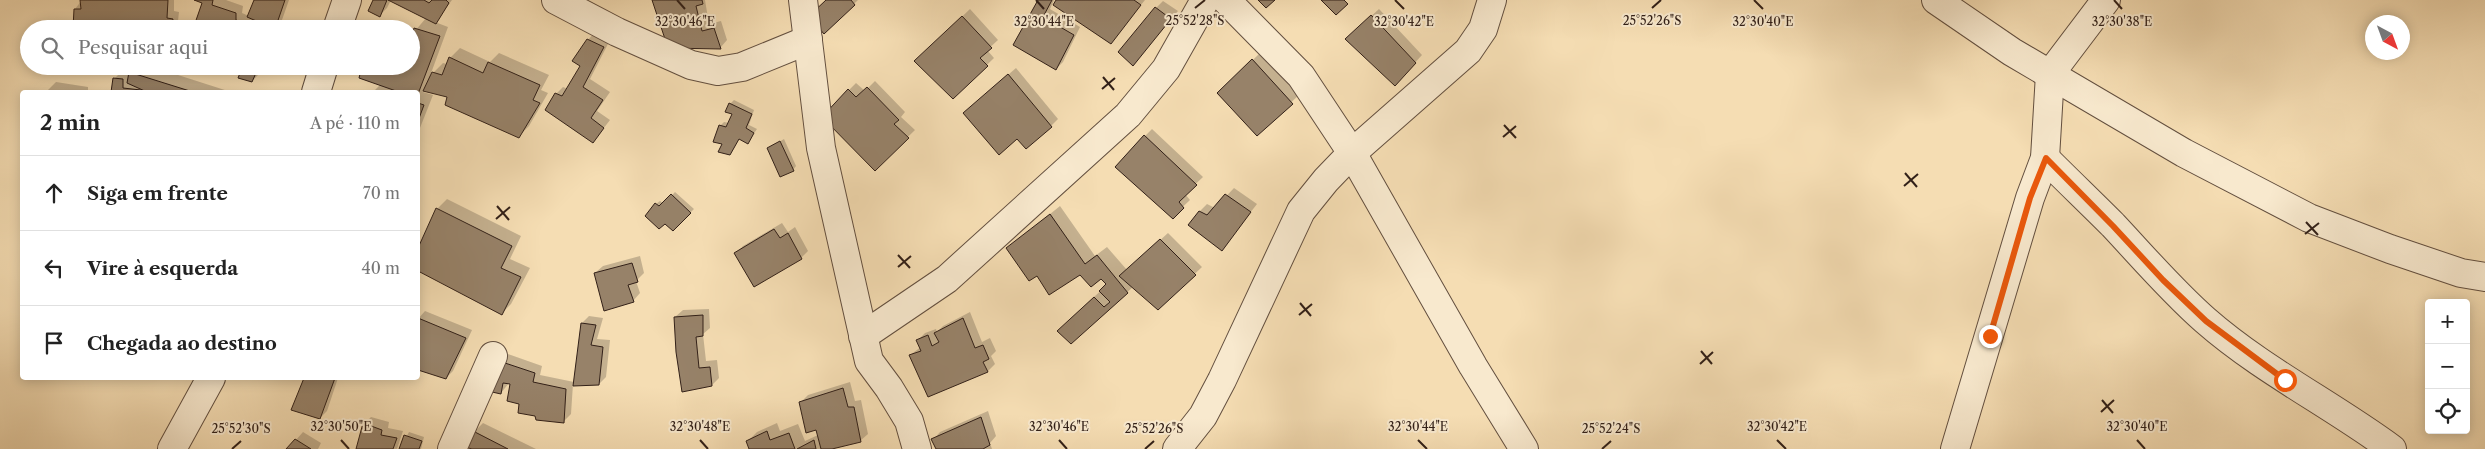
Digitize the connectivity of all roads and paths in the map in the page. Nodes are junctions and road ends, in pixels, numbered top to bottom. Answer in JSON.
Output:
{"nodes":[{"id":1,"x":347,"y":0,"type":"edge"},
{"id":2,"x":556,"y":0,"type":"edge"},
{"id":3,"x":1205,"y":0,"type":"edge"},
{"id":4,"x":1226,"y":0,"type":"edge"},
{"id":5,"x":1492,"y":0,"type":"edge"},
{"id":6,"x":1936,"y":0,"type":"edge"},
{"id":7,"x":2106,"y":0,"type":"edge"},
{"id":8,"x":806,"y":2,"type":"edge"},
{"id":9,"x":340,"y":20,"type":"edge"},
{"id":10,"x":808,"y":40,"type":"junction"},
{"id":11,"x":2050,"y":74,"type":"junction"},
{"id":12,"x":321,"y":75,"type":"edge"},
{"id":13,"x":317,"y":90,"type":"edge"},
{"id":14,"x":1352,"y":152,"type":"junction"},
{"id":15,"x":2046,"y":158,"type":"junction"},
{"id":16,"x":2485,"y":276,"type":"edge"},
{"id":17,"x":863,"y":336,"type":"junction"},
{"id":18,"x":493,"y":356,"type":"dead end"},
{"id":19,"x":210,"y":380,"type":"edge"},
{"id":20,"x":172,"y":449,"type":"edge"},
{"id":21,"x":452,"y":449,"type":"edge"},
{"id":22,"x":917,"y":449,"type":"edge"},
{"id":23,"x":1177,"y":449,"type":"edge"},
{"id":24,"x":1524,"y":449,"type":"edge"},
{"id":25,"x":1955,"y":449,"type":"edge"},
{"id":26,"x":2392,"y":449,"type":"edge"}],
"edges":[{"from":1,"to":9,"type":"street"},
{"from":2,"to":10,"type":"street"},
{"from":3,"to":17,"type":"street"},
{"from":4,"to":14,"type":"street"},
{"from":5,"to":14,"type":"street"},
{"from":6,"to":11,"type":"street"},
{"from":7,"to":11,"type":"street"},
{"from":8,"to":10,"type":"street"},
{"from":10,"to":17,"type":"street"},
{"from":11,"to":15,"type":"street"},
{"from":11,"to":16,"type":"street"},
{"from":12,"to":13,"type":"street"},
{"from":14,"to":23,"type":"street"},
{"from":14,"to":24,"type":"street"},
{"from":15,"to":25,"type":"street"},
{"from":15,"to":26,"type":"street"},
{"from":17,"to":22,"type":"street"},
{"from":18,"to":21,"type":"street"},
{"from":19,"to":20,"type":"street"}]}
